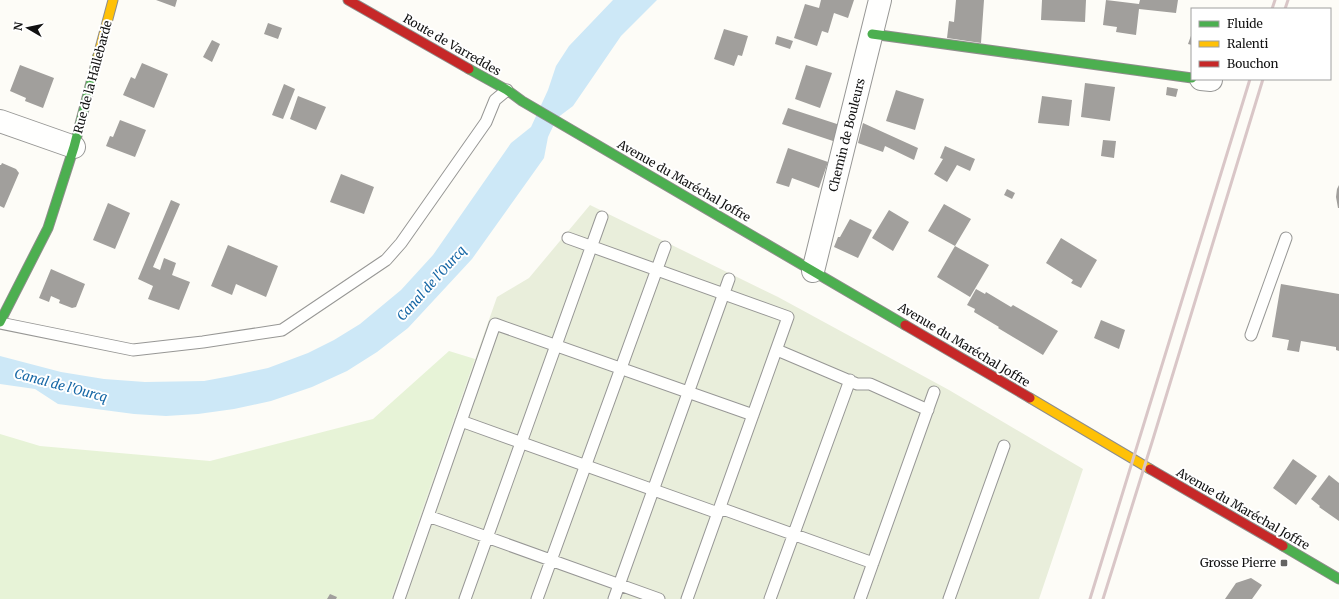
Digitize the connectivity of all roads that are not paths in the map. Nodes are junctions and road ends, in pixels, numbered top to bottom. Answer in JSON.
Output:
{"nodes":[{"id":1,"x":113,"y":0,"type":"edge"},
{"id":2,"x":348,"y":0,"type":"edge"},
{"id":3,"x":880,"y":0,"type":"edge"},
{"id":4,"x":872,"y":34,"type":"junction"},
{"id":5,"x":1191,"y":78,"type":"edge"},
{"id":6,"x":507,"y":90,"type":"junction"},
{"id":7,"x":0,"y":121,"type":"edge"},
{"id":8,"x":576,"y":132,"type":"joint"},
{"id":9,"x":74,"y":147,"type":"junction"},
{"id":10,"x":602,"y":217,"type":"dead end"},
{"id":11,"x":568,"y":238,"type":"dead end"},
{"id":12,"x":1286,"y":238,"type":"dead end"},
{"id":13,"x":592,"y":247,"type":"junction"},
{"id":14,"x":665,"y":247,"type":"dead end"},
{"id":15,"x":656,"y":270,"type":"junction"},
{"id":16,"x":813,"y":271,"type":"junction"},
{"id":17,"x":729,"y":279,"type":"dead end"},
{"id":18,"x":724,"y":294,"type":"junction"},
{"id":19,"x":0,"y":322,"type":"edge"},
{"id":20,"x":1251,"y":335,"type":"dead end"},
{"id":21,"x":556,"y":346,"type":"junction"},
{"id":22,"x":777,"y":350,"type":"junction"},
{"id":23,"x":621,"y":368,"type":"junction"},
{"id":24,"x":850,"y":380,"type":"junction"},
{"id":25,"x":688,"y":392,"type":"junction"},
{"id":26,"x":934,"y":392,"type":"dead end"},
{"id":27,"x":928,"y":410,"type":"junction"},
{"id":28,"x":753,"y":415,"type":"junction"},
{"id":29,"x":462,"y":421,"type":"junction"},
{"id":30,"x":522,"y":442,"type":"junction"},
{"id":31,"x":1004,"y":446,"type":"dead end"},
{"id":32,"x":586,"y":465,"type":"junction"},
{"id":33,"x":653,"y":489,"type":"junction"},
{"id":34,"x":719,"y":510,"type":"junction"},
{"id":35,"x":428,"y":516,"type":"junction"},
{"id":36,"x":794,"y":535,"type":"junction"},
{"id":37,"x":487,"y":538,"type":"junction"},
{"id":38,"x":551,"y":560,"type":"junction"},
{"id":39,"x":873,"y":563,"type":"junction"},
{"id":40,"x":1339,"y":579,"type":"edge"},
{"id":41,"x":619,"y":585,"type":"junction"},
{"id":42,"x":399,"y":599,"type":"edge"},
{"id":43,"x":465,"y":599,"type":"edge"},
{"id":44,"x":537,"y":599,"type":"edge"},
{"id":45,"x":614,"y":599,"type":"edge"},
{"id":46,"x":659,"y":599,"type":"edge"},
{"id":47,"x":687,"y":599,"type":"edge"},
{"id":48,"x":770,"y":599,"type":"edge"},
{"id":49,"x":860,"y":599,"type":"edge"},
{"id":50,"x":949,"y":599,"type":"edge"}],
"edges":[{"from":1,"to":9,"type":"main road","name":"Rue de la Hallebarde"},
{"from":2,"to":6,"type":"main road","name":"Route de Varreddes"},
{"from":3,"to":4,"type":"street","name":"Chemin de Bouleurs"},
{"from":4,"to":5,"type":"main road"},
{"from":4,"to":16,"type":"street","name":"Chemin de Bouleurs"},
{"from":6,"to":8,"type":"main road","name":"Route de Varreddes"},
{"from":6,"to":19,"type":"lane"},
{"from":7,"to":9,"type":"street","name":"Rue de la Hallebarde"},
{"from":8,"to":16,"type":"main road","name":"Avenue du Maréchal Joffre"},
{"from":9,"to":19,"type":"main road"},
{"from":10,"to":13,"type":"lane"},
{"from":11,"to":13,"type":"lane"},
{"from":12,"to":20,"type":"lane"},
{"from":13,"to":15,"type":"lane"},
{"from":13,"to":21,"type":"lane"},
{"from":14,"to":15,"type":"lane"},
{"from":15,"to":18,"type":"lane"},
{"from":15,"to":23,"type":"lane"},
{"from":16,"to":40,"type":"main road","name":"Avenue du Maréchal Joffre"},
{"from":17,"to":18,"type":"lane"},
{"from":18,"to":22,"type":"lane"},
{"from":18,"to":25,"type":"lane"},
{"from":21,"to":23,"type":"lane"},
{"from":21,"to":29,"type":"lane"},
{"from":21,"to":30,"type":"lane"},
{"from":22,"to":24,"type":"lane"},
{"from":22,"to":28,"type":"lane"},
{"from":23,"to":25,"type":"lane"},
{"from":23,"to":32,"type":"lane"},
{"from":24,"to":27,"type":"lane"},
{"from":24,"to":36,"type":"lane"},
{"from":25,"to":28,"type":"lane"},
{"from":25,"to":33,"type":"lane"},
{"from":26,"to":27,"type":"lane"},
{"from":27,"to":39,"type":"lane"},
{"from":28,"to":34,"type":"lane"},
{"from":29,"to":30,"type":"lane"},
{"from":29,"to":35,"type":"lane"},
{"from":30,"to":32,"type":"lane"},
{"from":30,"to":37,"type":"lane"},
{"from":31,"to":50,"type":"lane"},
{"from":32,"to":33,"type":"lane"},
{"from":32,"to":38,"type":"lane"},
{"from":33,"to":34,"type":"lane"},
{"from":33,"to":41,"type":"lane"},
{"from":34,"to":36,"type":"lane"},
{"from":34,"to":47,"type":"lane"},
{"from":35,"to":37,"type":"lane"},
{"from":35,"to":42,"type":"lane"},
{"from":36,"to":39,"type":"lane"},
{"from":36,"to":48,"type":"lane"},
{"from":37,"to":38,"type":"lane"},
{"from":37,"to":43,"type":"lane"},
{"from":38,"to":41,"type":"lane"},
{"from":38,"to":44,"type":"lane"},
{"from":39,"to":49,"type":"lane"},
{"from":41,"to":45,"type":"lane"},
{"from":41,"to":46,"type":"lane"}]}
